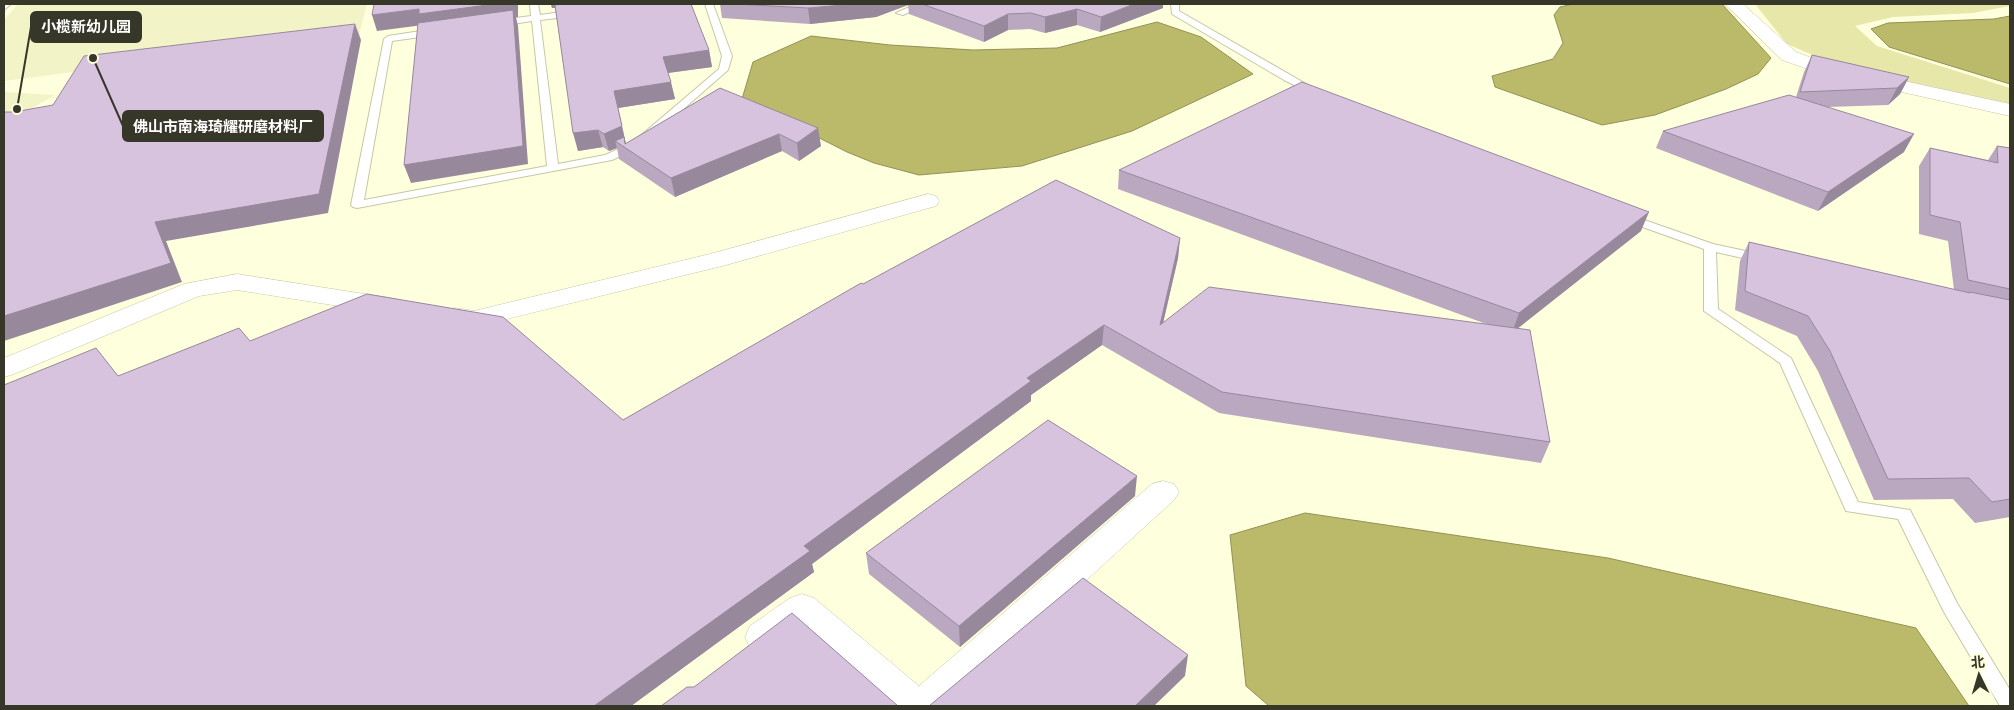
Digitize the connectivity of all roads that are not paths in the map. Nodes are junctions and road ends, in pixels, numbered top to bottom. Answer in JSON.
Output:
{"nodes":[{"id":1,"x":7,"y":4,"type":"edge"},
{"id":2,"x":534,"y":4,"type":"edge"},
{"id":3,"x":709,"y":4,"type":"edge"},
{"id":4,"x":923,"y":4,"type":"edge"},
{"id":5,"x":1175,"y":4,"type":"edge"},
{"id":6,"x":1733,"y":4,"type":"edge"},
{"id":7,"x":4,"y":7,"type":"edge"},
{"id":8,"x":582,"y":12,"type":"edge"},
{"id":9,"x":900,"y":13,"type":"dead end"},
{"id":10,"x":536,"y":18,"type":"junction"},
{"id":11,"x":486,"y":25,"type":"edge"},
{"id":12,"x":447,"y":30,"type":"edge"},
{"id":13,"x":1322,"y":96,"type":"edge"},
{"id":14,"x":2010,"y":110,"type":"edge"},
{"id":15,"x":553,"y":168,"type":"junction"},
{"id":16,"x":928,"y":201,"type":"dead end"},
{"id":17,"x":1612,"y":213,"type":"edge"},
{"id":18,"x":1710,"y":247,"type":"junction"},
{"id":19,"x":1768,"y":260,"type":"edge"},
{"id":20,"x":4,"y":368,"type":"edge"},
{"id":21,"x":1163,"y":492,"type":"dead end"},
{"id":22,"x":740,"y":654,"type":"edge"},
{"id":23,"x":915,"y":706,"type":"edge"},
{"id":24,"x":923,"y":706,"type":"edge"},
{"id":25,"x":2010,"y":706,"type":"edge"}],
"edges":[{"from":1,"to":7,"type":"lane"},
{"from":2,"to":10,"type":"lane"},
{"from":3,"to":15,"type":"lane"},
{"from":4,"to":9,"type":"lane"},
{"from":5,"to":13,"type":"lane"},
{"from":6,"to":14,"type":"street"},
{"from":8,"to":10,"type":"lane"},
{"from":10,"to":11,"type":"lane"},
{"from":10,"to":15,"type":"lane"},
{"from":12,"to":15,"type":"lane"},
{"from":16,"to":20,"type":"street"},
{"from":17,"to":18,"type":"lane"},
{"from":18,"to":19,"type":"lane"},
{"from":18,"to":25,"type":"lane"},
{"from":21,"to":24,"type":"street"},
{"from":22,"to":23,"type":"street"}]}
